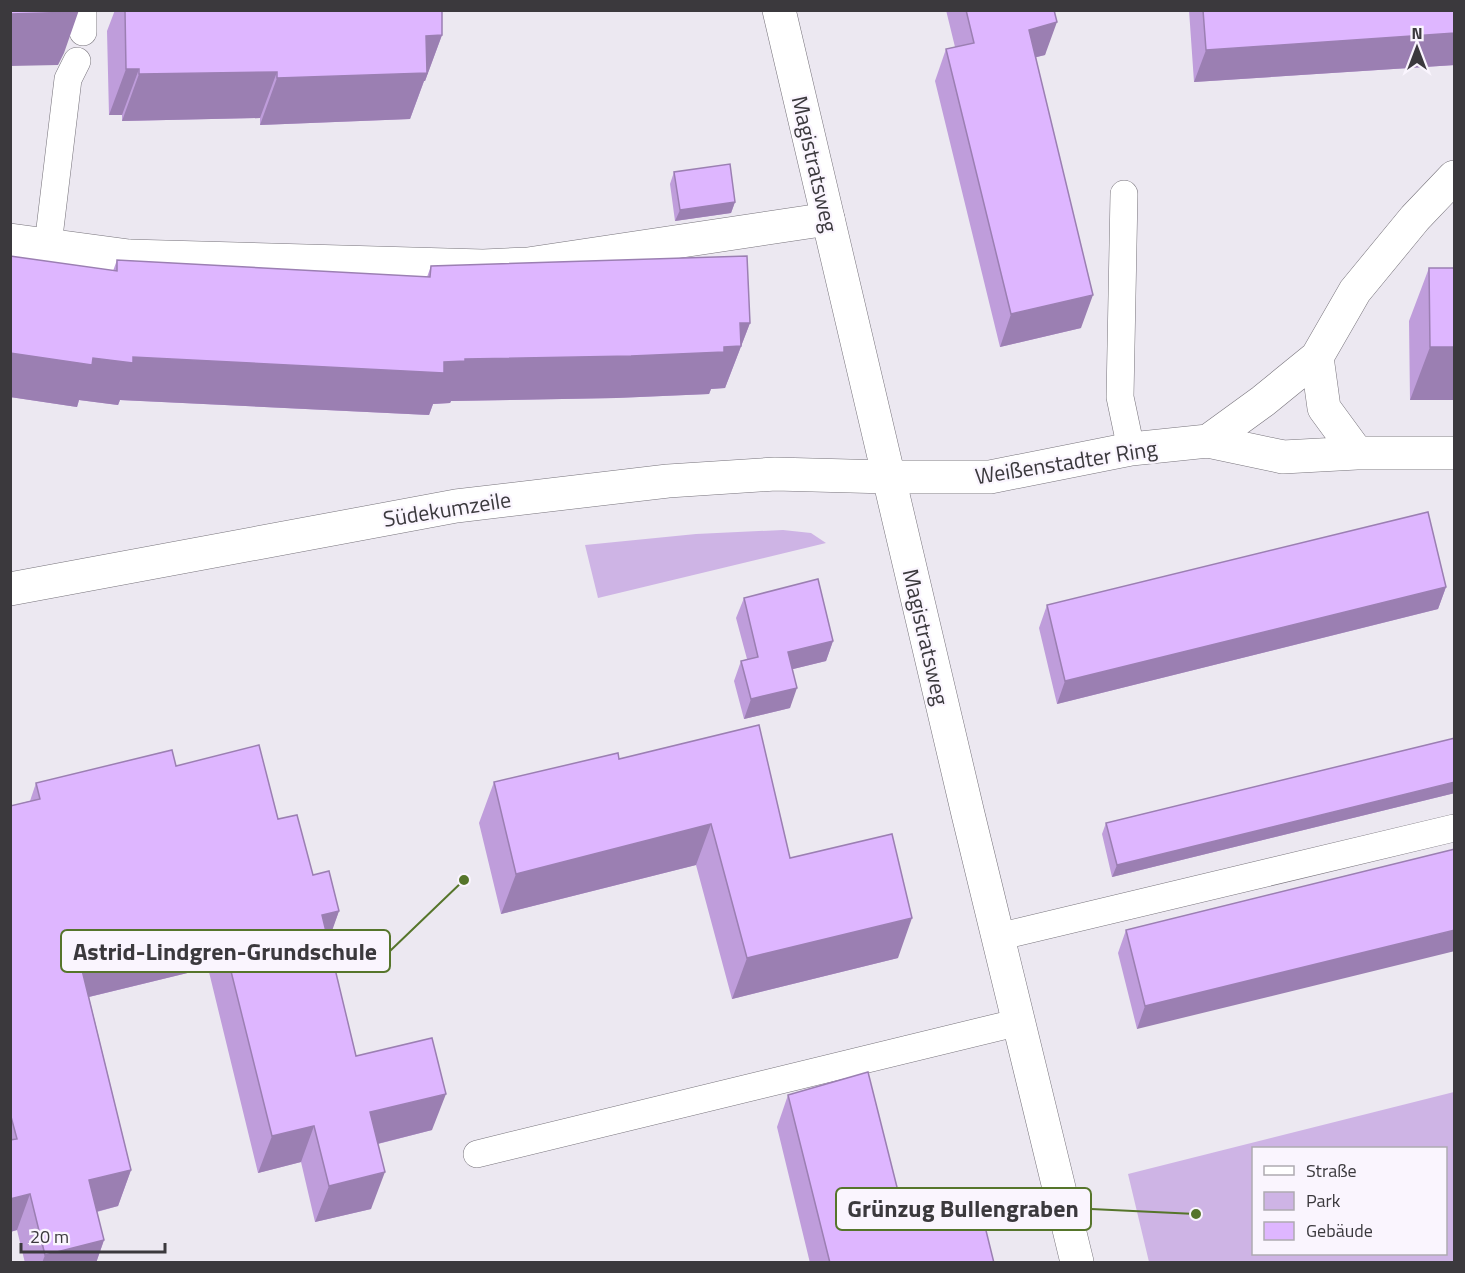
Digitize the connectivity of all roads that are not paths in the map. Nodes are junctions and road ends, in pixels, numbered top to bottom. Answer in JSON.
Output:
{"nodes":[{"id":1,"x":779,"y":10,"type":"edge"},
{"id":2,"x":77,"y":61,"type":"edge"},
{"id":3,"x":1455,"y":177,"type":"edge"},
{"id":4,"x":1124,"y":194,"type":"dead end"},
{"id":5,"x":828,"y":219,"type":"junction"},
{"id":6,"x":10,"y":240,"type":"edge"},
{"id":7,"x":48,"y":245,"type":"junction"},
{"id":8,"x":1317,"y":357,"type":"junction"},
{"id":9,"x":1208,"y":441,"type":"junction"},
{"id":10,"x":1131,"y":449,"type":"junction"},
{"id":11,"x":1357,"y":453,"type":"junction"},
{"id":12,"x":1455,"y":453,"type":"edge"},
{"id":13,"x":888,"y":477,"type":"junction"},
{"id":14,"x":10,"y":589,"type":"edge"},
{"id":15,"x":1455,"y":828,"type":"edge"},
{"id":16,"x":998,"y":937,"type":"junction"},
{"id":17,"x":1018,"y":1022,"type":"junction"},
{"id":18,"x":477,"y":1154,"type":"dead end"},
{"id":19,"x":1077,"y":1263,"type":"edge"}],
"edges":[{"from":1,"to":5,"type":"street","name":"Magistratsweg"},
{"from":2,"to":7,"type":"lane"},
{"from":3,"to":8,"type":"street"},
{"from":4,"to":10,"type":"lane"},
{"from":5,"to":7,"type":"street"},
{"from":5,"to":13,"type":"street","name":"Magistratsweg"},
{"from":6,"to":7,"type":"street"},
{"from":8,"to":9,"type":"street"},
{"from":8,"to":11,"type":"street"},
{"from":9,"to":10,"type":"street","name":"Weißenstadter Ring"},
{"from":9,"to":11,"type":"street","name":"Weißenstadter Ring"},
{"from":10,"to":13,"type":"street","name":"Weißenstadter Ring"},
{"from":11,"to":12,"type":"street","name":"Weißenstadter Ring"},
{"from":13,"to":14,"type":"street","name":"Südekumzeile"},
{"from":13,"to":16,"type":"street","name":"Magistratsweg"},
{"from":15,"to":16,"type":"lane"},
{"from":16,"to":17,"type":"street","name":"Magistratsweg"},
{"from":17,"to":18,"type":"lane"},
{"from":17,"to":19,"type":"street","name":"Magistratsweg"}]}
